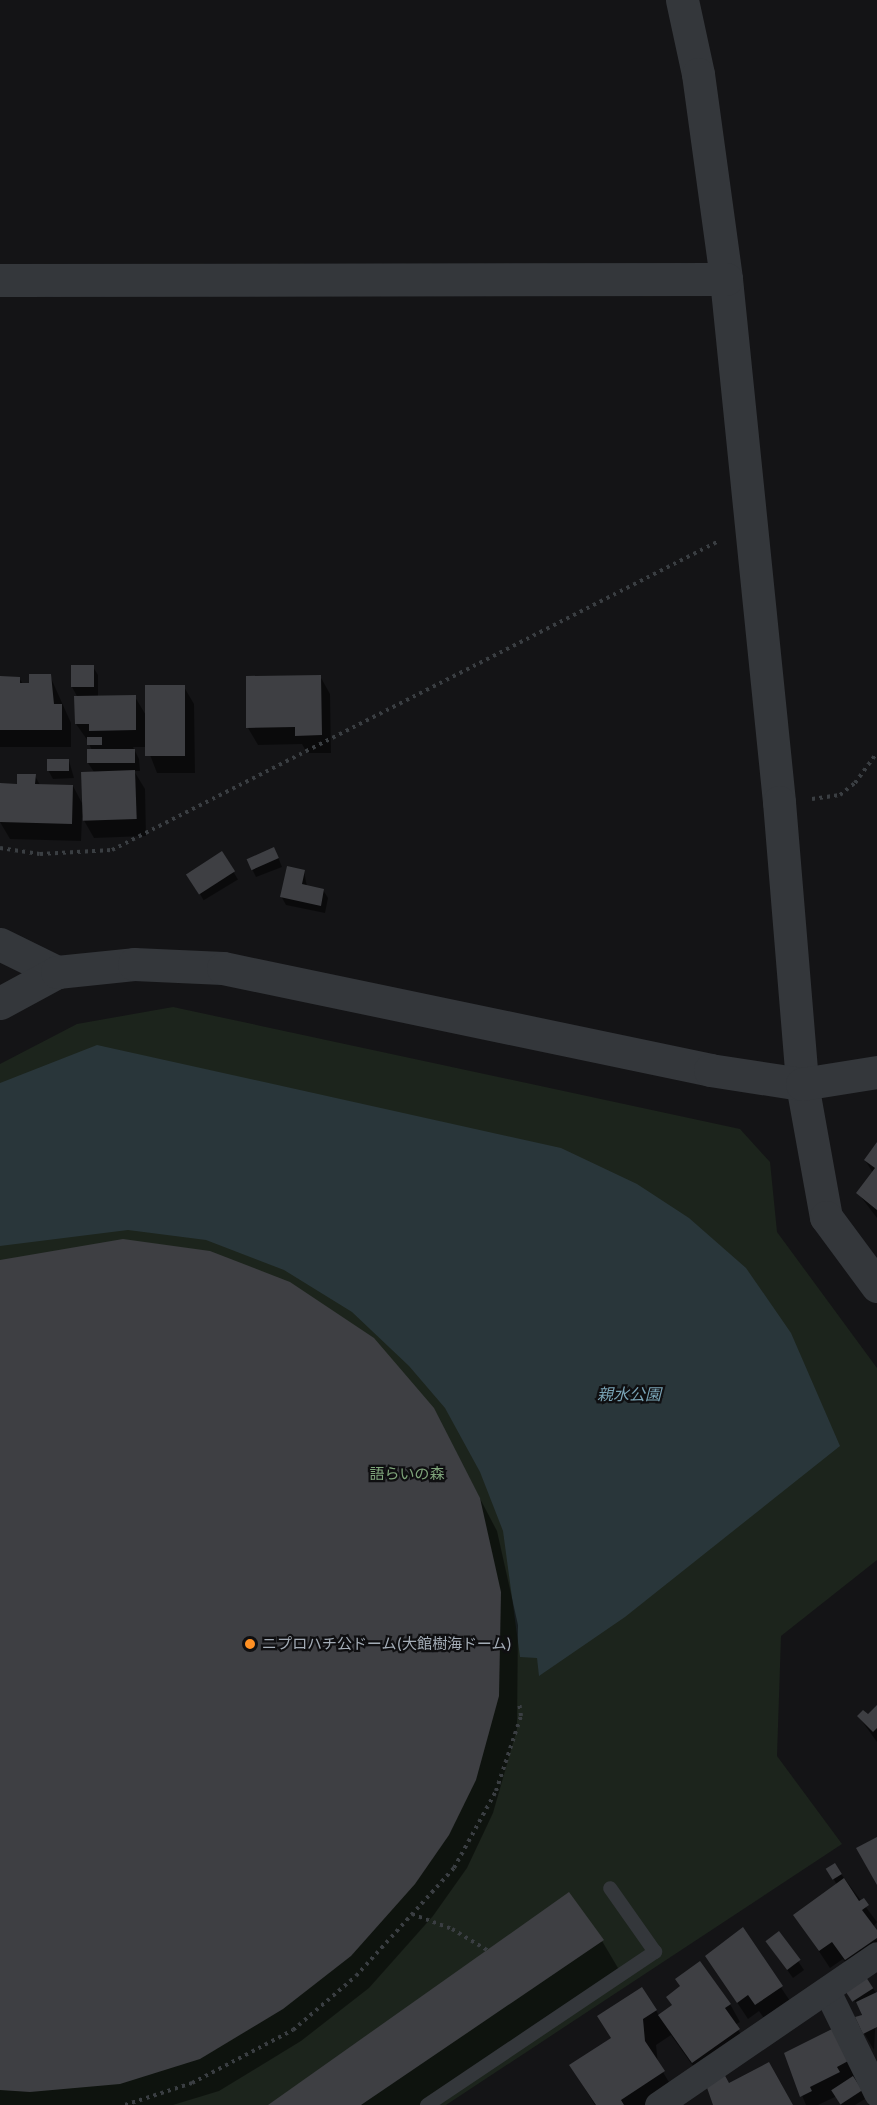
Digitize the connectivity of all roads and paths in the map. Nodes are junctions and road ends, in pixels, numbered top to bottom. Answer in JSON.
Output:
{"nodes":[{"id":1,"x":682,"y":0,"type":"edge"},
{"id":2,"x":726,"y":279,"type":"junction"},
{"id":3,"x":0,"y":280,"type":"edge"},
{"id":4,"x":749,"y":526,"type":"junction"},
{"id":5,"x":877,"y":753,"type":"edge"},
{"id":6,"x":779,"y":802,"type":"junction"},
{"id":7,"x":0,"y":848,"type":"edge"},
{"id":8,"x":0,"y":944,"type":"edge"},
{"id":9,"x":57,"y":972,"type":"junction"},
{"id":10,"x":0,"y":1003,"type":"edge"},
{"id":11,"x":877,"y":1072,"type":"edge"},
{"id":12,"x":802,"y":1084,"type":"junction"},
{"id":13,"x":877,"y":1286,"type":"edge"},
{"id":14,"x":519,"y":1702,"type":"dead end"},
{"id":15,"x":610,"y":1888,"type":"dead end"},
{"id":16,"x":412,"y":1914,"type":"junction"},
{"id":17,"x":487,"y":1950,"type":"dead end"},
{"id":18,"x":877,"y":1955,"type":"edge"},
{"id":19,"x":827,"y":1991,"type":"junction"},
{"id":20,"x":877,"y":2093,"type":"edge"},
{"id":21,"x":692,"y":2095,"type":"edge"},
{"id":22,"x":125,"y":2105,"type":"edge"},
{"id":23,"x":427,"y":2105,"type":"edge"},
{"id":24,"x":658,"y":2105,"type":"edge"}],
"edges":[{"from":1,"to":2,"type":"street"},
{"from":2,"to":3,"type":"street"},
{"from":2,"to":4,"type":"street"},
{"from":4,"to":6,"type":"street"},
{"from":4,"to":7,"type":"path"},
{"from":5,"to":6,"type":"path"},
{"from":6,"to":12,"type":"street"},
{"from":8,"to":9,"type":"street"},
{"from":9,"to":10,"type":"street"},
{"from":9,"to":12,"type":"street"},
{"from":11,"to":12,"type":"street"},
{"from":12,"to":13,"type":"street"},
{"from":14,"to":16,"type":"path"},
{"from":15,"to":23,"type":"lane"},
{"from":16,"to":17,"type":"path"},
{"from":16,"to":22,"type":"path"},
{"from":18,"to":19,"type":"street"},
{"from":19,"to":20,"type":"street"},
{"from":19,"to":21,"type":"street"},
{"from":21,"to":24,"type":"street"}]}
